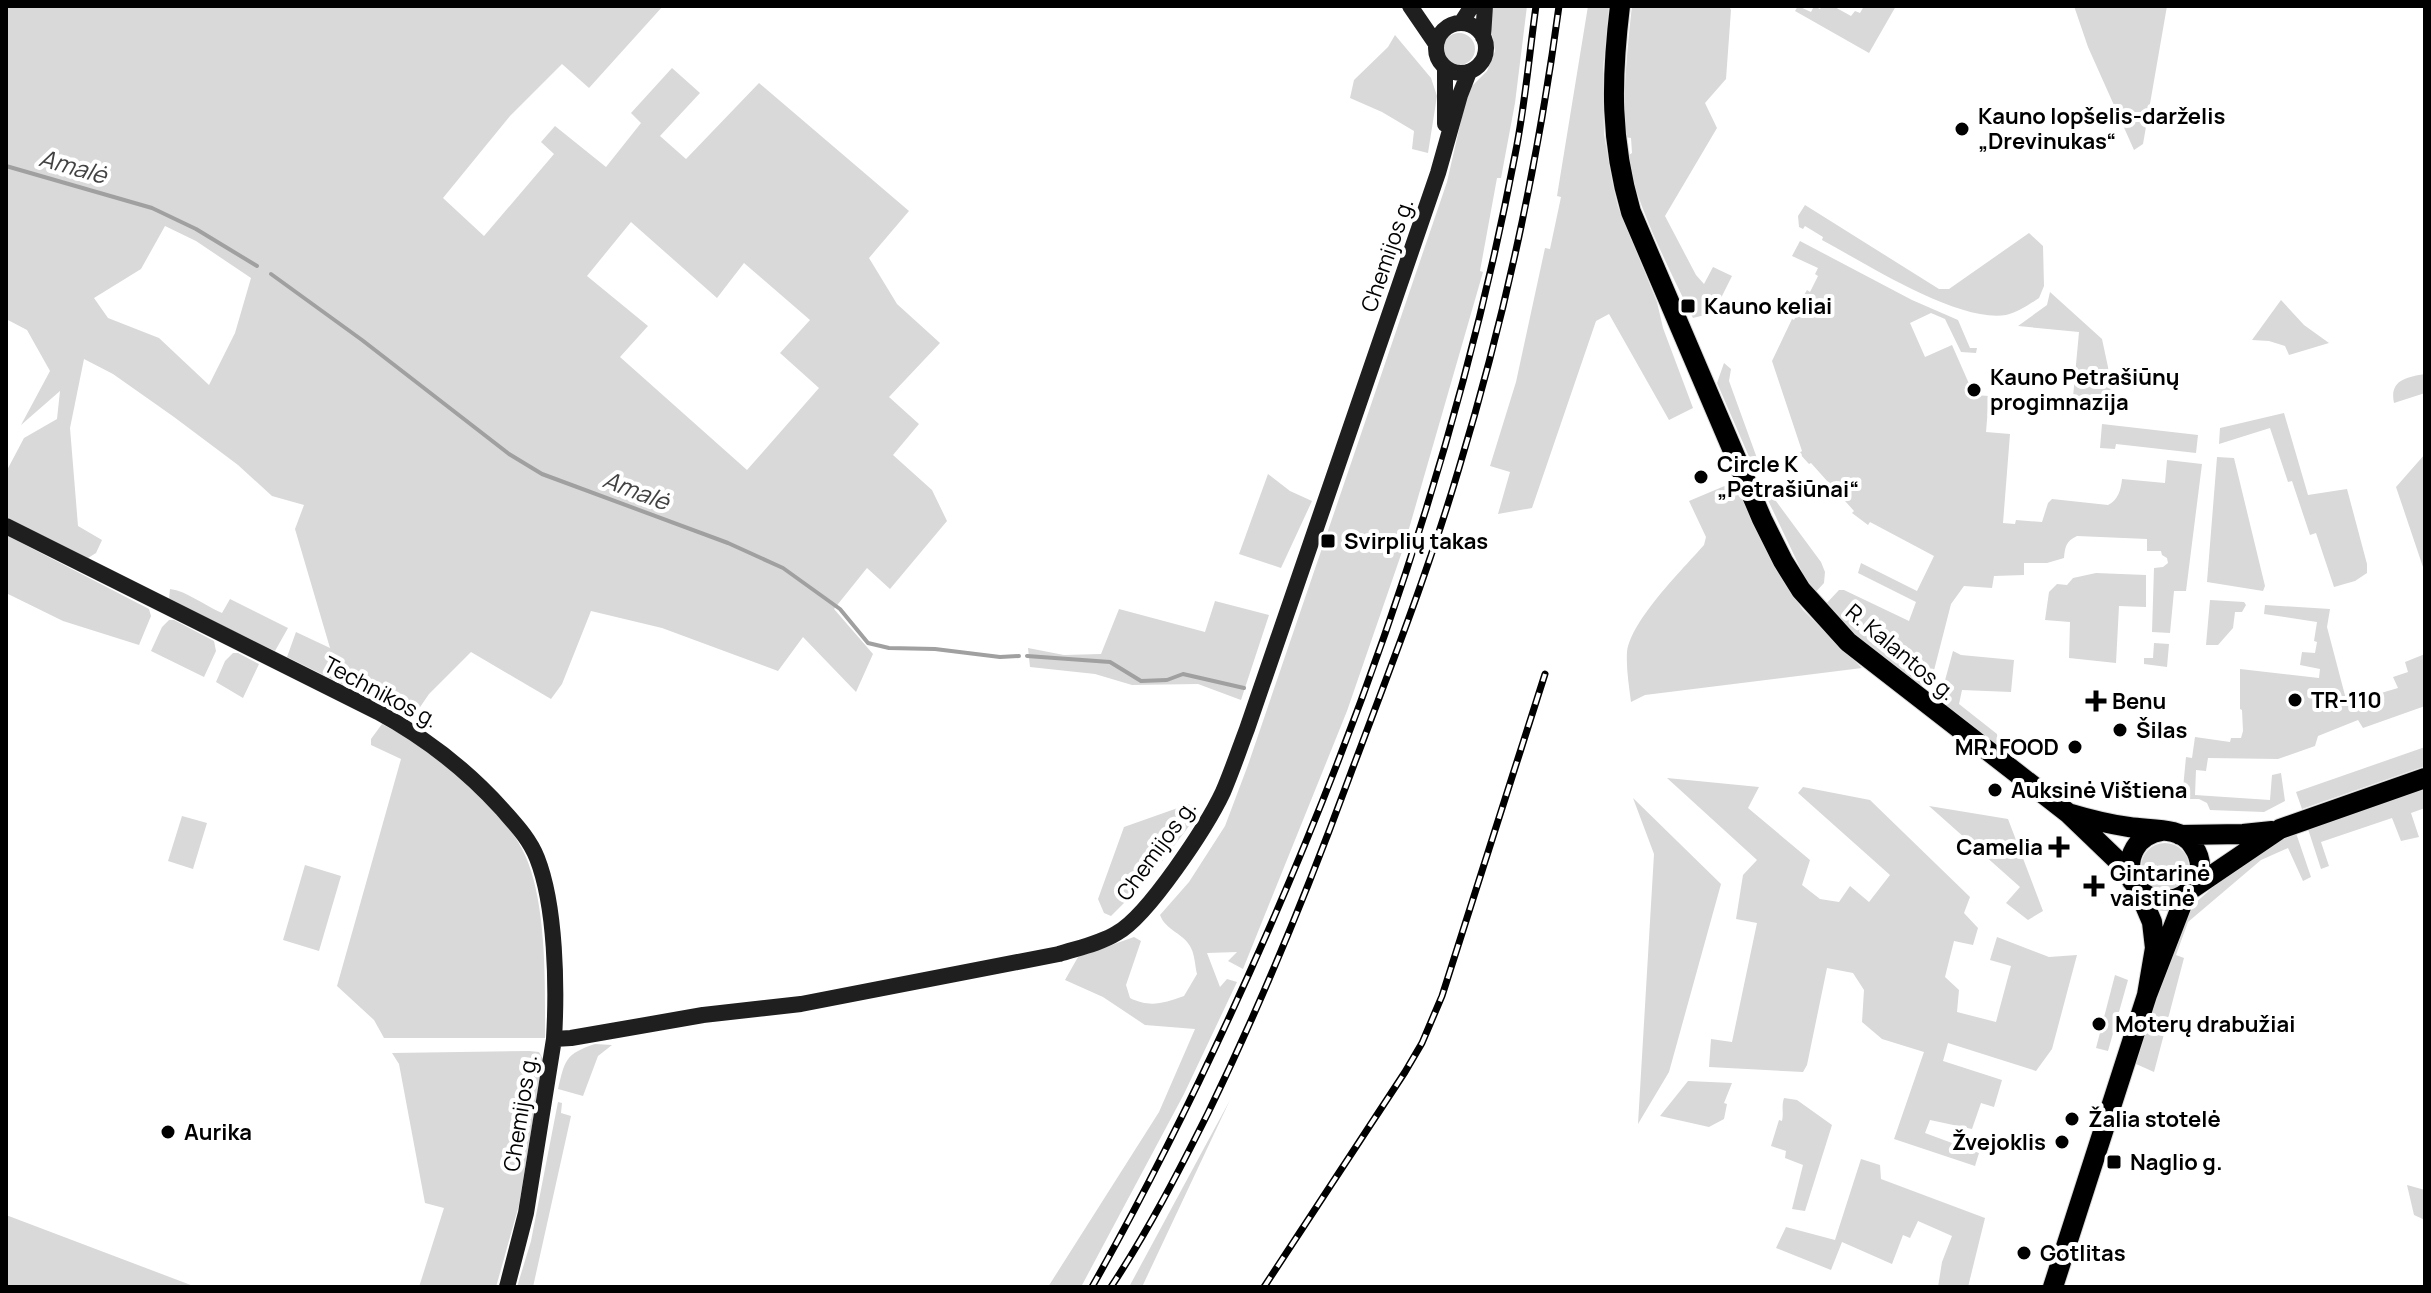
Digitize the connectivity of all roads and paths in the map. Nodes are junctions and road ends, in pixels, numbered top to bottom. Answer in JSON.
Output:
{"nodes":[{"id":1,"x":1412,"y":6,"type":"edge"},
{"id":2,"x":1472,"y":6,"type":"edge"},
{"id":3,"x":1485,"y":6,"type":"edge"},
{"id":4,"x":1620,"y":6,"type":"edge"},
{"id":5,"x":1454,"y":25,"type":"junction"},
{"id":6,"x":1483,"y":37,"type":"junction"},
{"id":7,"x":1436,"y":44,"type":"junction"},
{"id":8,"x":1445,"y":68,"type":"junction"},
{"id":9,"x":1469,"y":72,"type":"junction"},
{"id":10,"x":1445,"y":141,"type":"junction"},
{"id":11,"x":6,"y":526,"type":"edge"},
{"id":12,"x":2425,"y":778,"type":"edge"},
{"id":13,"x":2068,"y":813,"type":"junction"},
{"id":14,"x":2280,"y":829,"type":"junction"},
{"id":15,"x":2172,"y":833,"type":"junction"},
{"id":16,"x":2135,"y":885,"type":"junction"},
{"id":17,"x":2189,"y":891,"type":"junction"},
{"id":18,"x":2147,"y":995,"type":"junction"},
{"id":19,"x":554,"y":1039,"type":"junction"},
{"id":20,"x":507,"y":1287,"type":"edge"},
{"id":21,"x":2053,"y":1287,"type":"edge"}],
"edges":[{"from":1,"to":5,"type":"main road"},
{"from":1,"to":7,"type":"main road"},
{"from":2,"to":5,"type":"main road"},
{"from":3,"to":6,"type":"main road"},
{"from":4,"to":13,"type":"main road","name":"R. Kalantos g."},
{"from":5,"to":6,"type":"main road"},
{"from":5,"to":7,"type":"main road"},
{"from":6,"to":9,"type":"main road"},
{"from":7,"to":8,"type":"main road"},
{"from":8,"to":9,"type":"main road"},
{"from":8,"to":10,"type":"main road","name":"Chemijos g."},
{"from":9,"to":10,"type":"main road","name":"Chemijos g."},
{"from":10,"to":19,"type":"main road","name":"Chemijos g."},
{"from":11,"to":19,"type":"main road","name":"Technikos g."},
{"from":12,"to":14,"type":"main road"},
{"from":13,"to":15,"type":"main road","name":"R. Kalantos g."},
{"from":13,"to":16,"type":"main road","name":"R. Kalantos g."},
{"from":14,"to":15,"type":"main road"},
{"from":14,"to":17,"type":"main road"},
{"from":15,"to":16,"type":"main road"},
{"from":15,"to":17,"type":"main road","name":"R. Kalantos g."},
{"from":16,"to":17,"type":"main road"},
{"from":16,"to":18,"type":"main road","name":"R. Kalantos g."},
{"from":17,"to":18,"type":"main road","name":"R. Kalantos g."},
{"from":18,"to":21,"type":"main road","name":"R. Kalantos g."},
{"from":19,"to":20,"type":"main road","name":"Chemijos g."}]}
